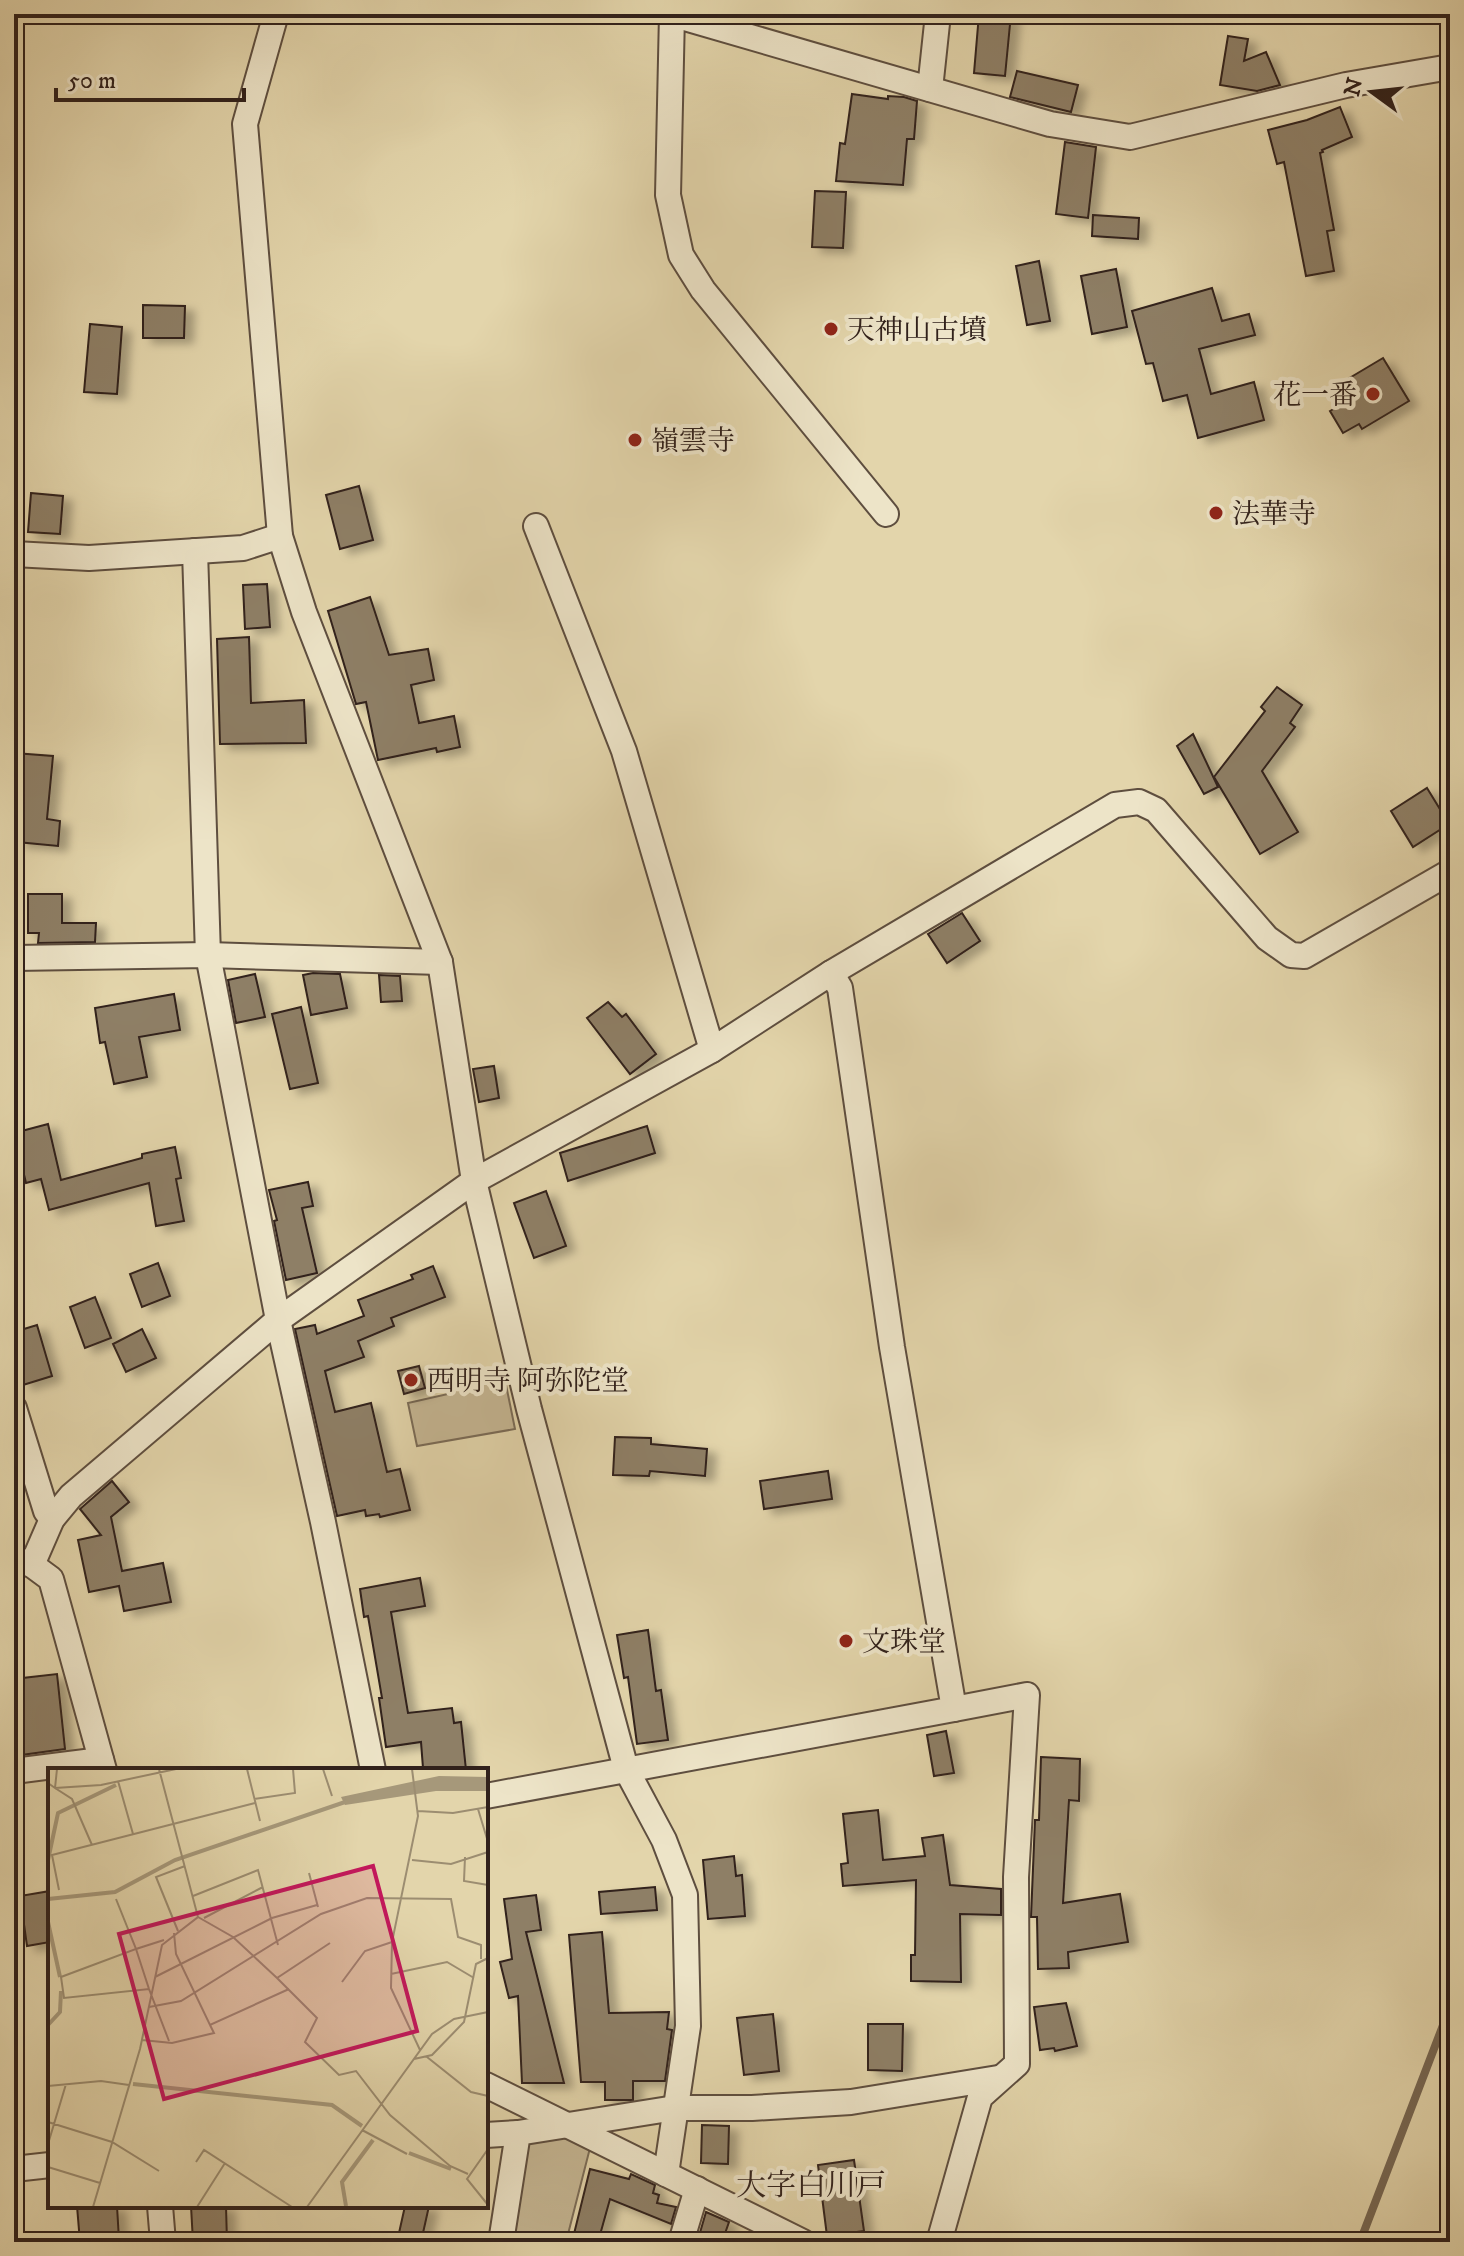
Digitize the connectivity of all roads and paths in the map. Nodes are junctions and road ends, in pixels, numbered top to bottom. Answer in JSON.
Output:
{"nodes":[{"id":1,"x":276,"y":14,"type":"edge"},
{"id":2,"x":672,"y":14,"type":"edge"},
{"id":3,"x":938,"y":14,"type":"edge"},
{"id":4,"x":1450,"y":67,"type":"edge"},
{"id":5,"x":930,"y":89,"type":"junction"},
{"id":6,"x":886,"y":514,"type":"dead end"},
{"id":7,"x":536,"y":526,"type":"dead end"},
{"id":8,"x":280,"y":536,"type":"junction"},
{"id":9,"x":195,"y":551,"type":"junction"},
{"id":10,"x":14,"y":554,"type":"edge"},
{"id":11,"x":1450,"y":872,"type":"edge"},
{"id":12,"x":208,"y":955,"type":"junction"},
{"id":13,"x":14,"y":958,"type":"edge"},
{"id":14,"x":440,"y":962,"type":"junction"},
{"id":15,"x":831,"y":973,"type":"junction"},
{"id":16,"x":712,"y":1050,"type":"junction"},
{"id":17,"x":474,"y":1181,"type":"junction"},
{"id":18,"x":278,"y":1320,"type":"junction"},
{"id":19,"x":14,"y":1408,"type":"edge"},
{"id":20,"x":52,"y":1519,"type":"junction"},
{"id":21,"x":23,"y":1562,"type":"edge"},
{"id":22,"x":954,"y":1709,"type":"junction"},
{"id":23,"x":103,"y":1765,"type":"edge"},
{"id":24,"x":58,"y":1768,"type":"edge"},
{"id":25,"x":373,"y":1768,"type":"edge"},
{"id":26,"x":48,"y":1769,"type":"edge"},
{"id":27,"x":626,"y":1769,"type":"junction"},
{"id":28,"x":14,"y":1771,"type":"edge"},
{"id":29,"x":488,"y":1796,"type":"edge"},
{"id":30,"x":998,"y":2078,"type":"junction"},
{"id":31,"x":488,"y":2086,"type":"edge"},
{"id":32,"x":675,"y":2108,"type":"junction"},
{"id":33,"x":566,"y":2124,"type":"junction"},
{"id":34,"x":518,"y":2133,"type":"junction"},
{"id":35,"x":488,"y":2135,"type":"edge"},
{"id":36,"x":48,"y":2165,"type":"edge"},
{"id":37,"x":14,"y":2169,"type":"edge"},
{"id":38,"x":666,"y":2174,"type":"junction"},
{"id":39,"x":697,"y":2189,"type":"junction"},
{"id":40,"x":160,"y":2208,"type":"edge"},
{"id":41,"x":163,"y":2242,"type":"edge"},
{"id":42,"x":501,"y":2242,"type":"edge"},
{"id":43,"x":681,"y":2242,"type":"edge"},
{"id":44,"x":803,"y":2242,"type":"edge"},
{"id":45,"x":939,"y":2242,"type":"edge"}],
"edges":[{"from":1,"to":8,"type":"street"},
{"from":2,"to":5,"type":"street"},
{"from":2,"to":6,"type":"street"},
{"from":3,"to":5,"type":"street"},
{"from":4,"to":5,"type":"street"},
{"from":7,"to":16,"type":"street"},
{"from":8,"to":9,"type":"street"},
{"from":8,"to":14,"type":"street"},
{"from":9,"to":10,"type":"street"},
{"from":9,"to":12,"type":"street"},
{"from":11,"to":15,"type":"street"},
{"from":12,"to":13,"type":"street"},
{"from":12,"to":14,"type":"street"},
{"from":12,"to":18,"type":"street"},
{"from":14,"to":17,"type":"street"},
{"from":15,"to":16,"type":"street"},
{"from":15,"to":22,"type":"street"},
{"from":16,"to":17,"type":"street"},
{"from":17,"to":18,"type":"street"},
{"from":17,"to":27,"type":"street"},
{"from":18,"to":20,"type":"street"},
{"from":18,"to":25,"type":"street"},
{"from":19,"to":20,"type":"street"},
{"from":20,"to":21,"type":"street"},
{"from":21,"to":23,"type":"street"},
{"from":22,"to":27,"type":"street"},
{"from":22,"to":30,"type":"street"},
{"from":23,"to":24,"type":"street"},
{"from":26,"to":28,"type":"street"},
{"from":27,"to":29,"type":"street"},
{"from":27,"to":32,"type":"street"},
{"from":30,"to":32,"type":"street"},
{"from":30,"to":45,"type":"street"},
{"from":31,"to":33,"type":"street"},
{"from":32,"to":33,"type":"street"},
{"from":32,"to":38,"type":"street"},
{"from":33,"to":34,"type":"street"},
{"from":33,"to":38,"type":"street"},
{"from":34,"to":35,"type":"street"},
{"from":34,"to":42,"type":"street"},
{"from":36,"to":37,"type":"street"},
{"from":38,"to":39,"type":"street"},
{"from":39,"to":43,"type":"street"},
{"from":39,"to":44,"type":"street"},
{"from":40,"to":41,"type":"street"}]}
